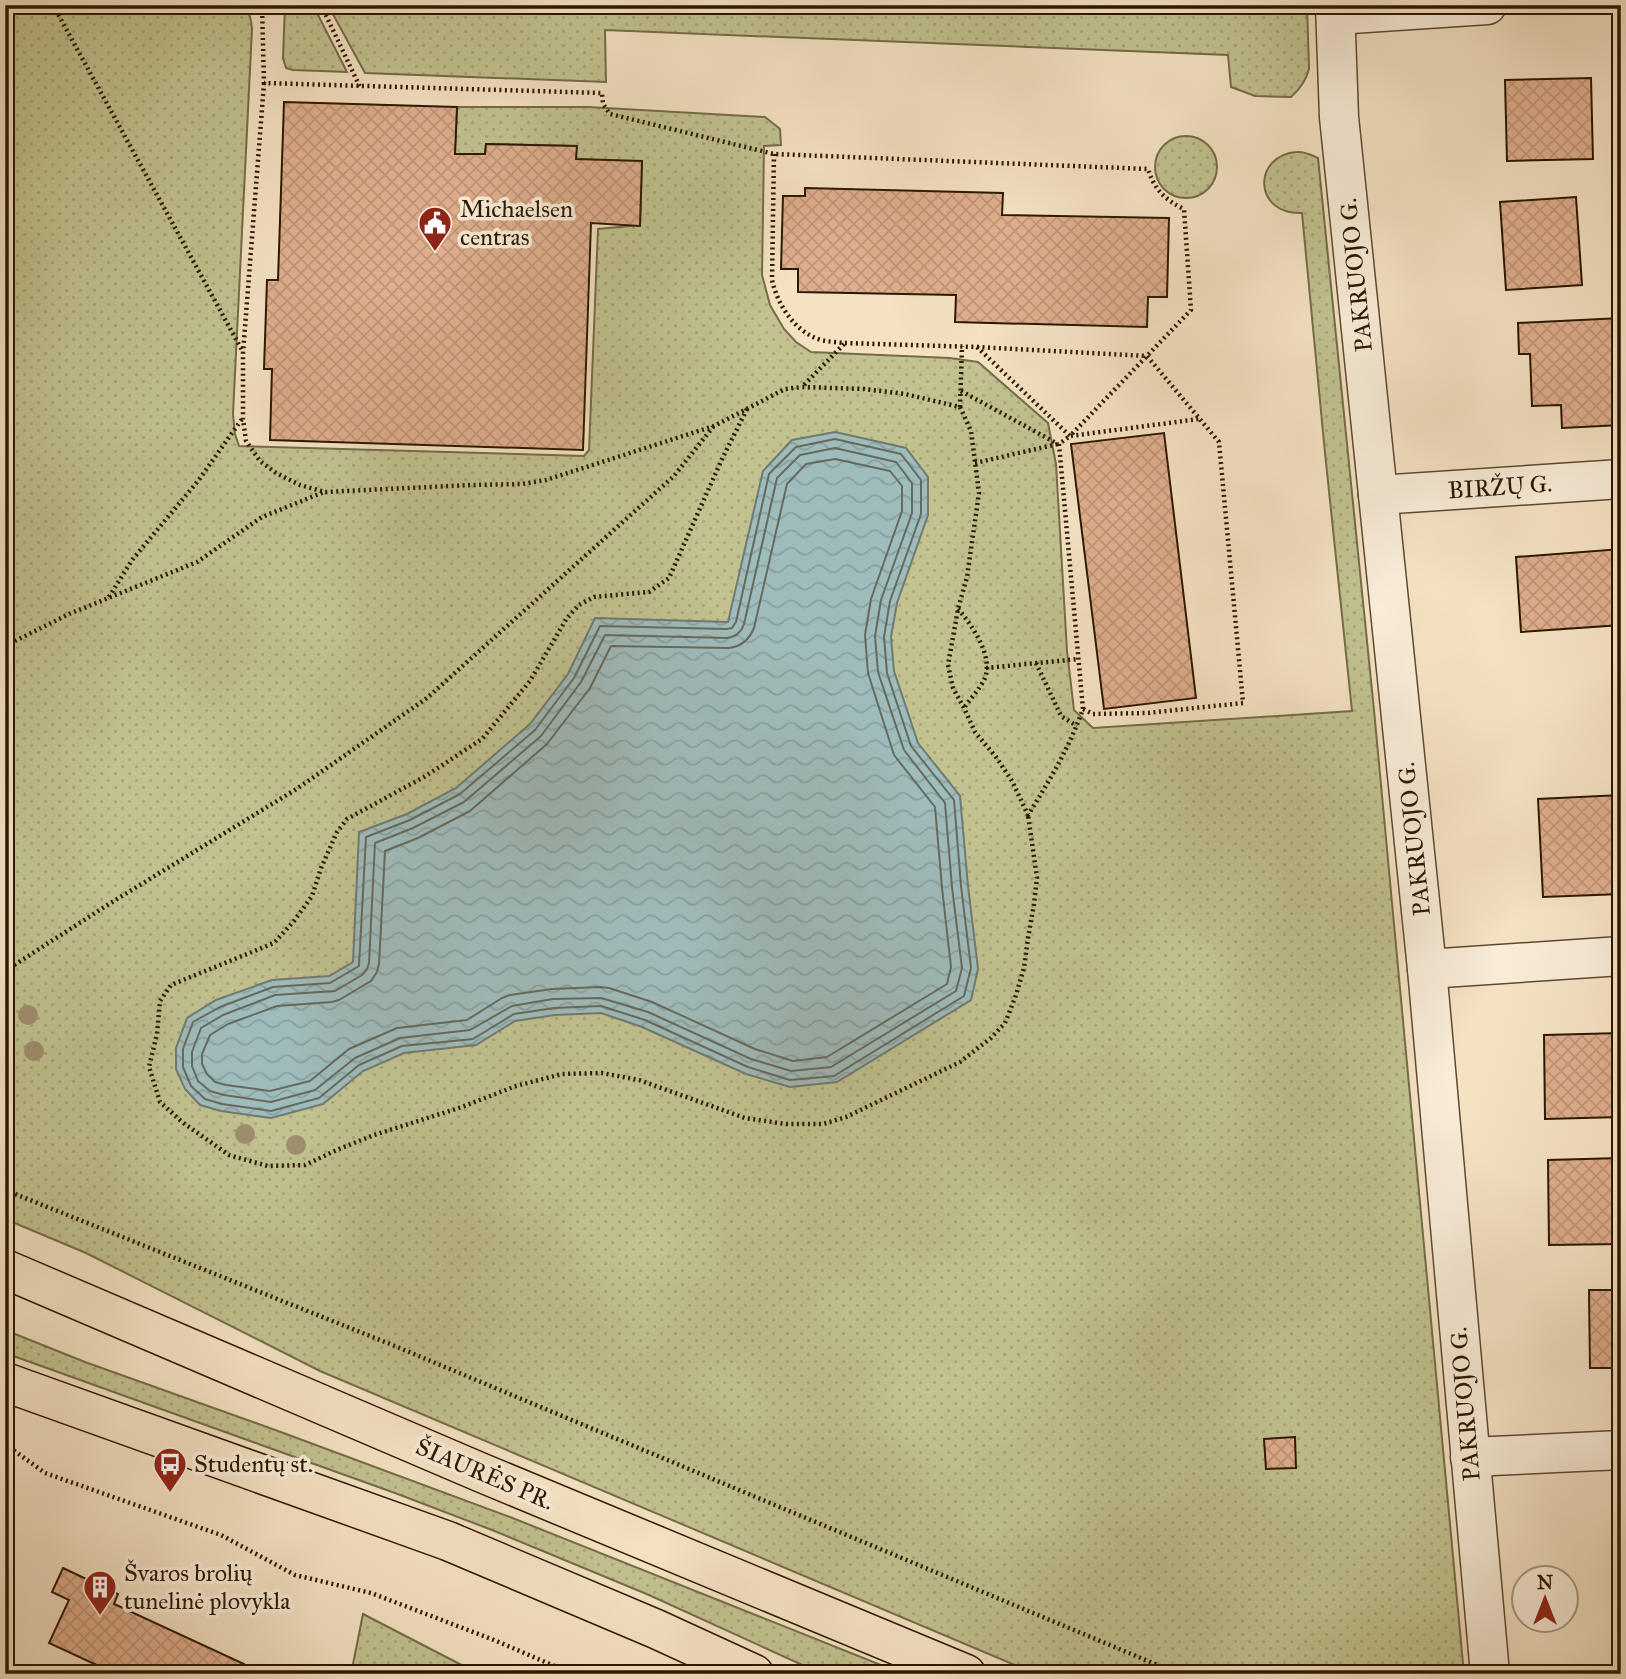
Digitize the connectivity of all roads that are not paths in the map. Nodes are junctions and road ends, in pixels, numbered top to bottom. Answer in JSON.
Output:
{"nodes":[{"id":1,"x":1487,"y":5,"type":"edge"},
{"id":2,"x":1336,"y":10,"type":"edge"},
{"id":3,"x":1621,"y":479,"type":"edge"},
{"id":4,"x":1378,"y":495,"type":"junction"},
{"id":5,"x":1621,"y":956,"type":"edge"},
{"id":6,"x":1427,"y":969,"type":"junction"},
{"id":7,"x":5,"y":1269,"type":"edge"},
{"id":8,"x":5,"y":1382,"type":"edge"},
{"id":9,"x":1621,"y":1450,"type":"edge"},
{"id":10,"x":1470,"y":1457,"type":"junction"},
{"id":11,"x":957,"y":1672,"type":"edge"},
{"id":12,"x":754,"y":1674,"type":"edge"},
{"id":13,"x":1490,"y":1674,"type":"edge"}],
"edges":[{"from":1,"to":2,"type":"street"},
{"from":2,"to":4,"type":"street","name":"PAKRUOJO G."},
{"from":3,"to":4,"type":"street","name":"BIRŽŲ G."},
{"from":4,"to":6,"type":"street","name":"PAKRUOJO G."},
{"from":5,"to":6,"type":"street"},
{"from":6,"to":10,"type":"street","name":"PAKRUOJO G."},
{"from":7,"to":11,"type":"main road","name":"ŠIAURĖS PR."},
{"from":8,"to":12,"type":"main road"},
{"from":9,"to":10,"type":"street"},
{"from":10,"to":13,"type":"street","name":"PAKRUOJO G."}]}
